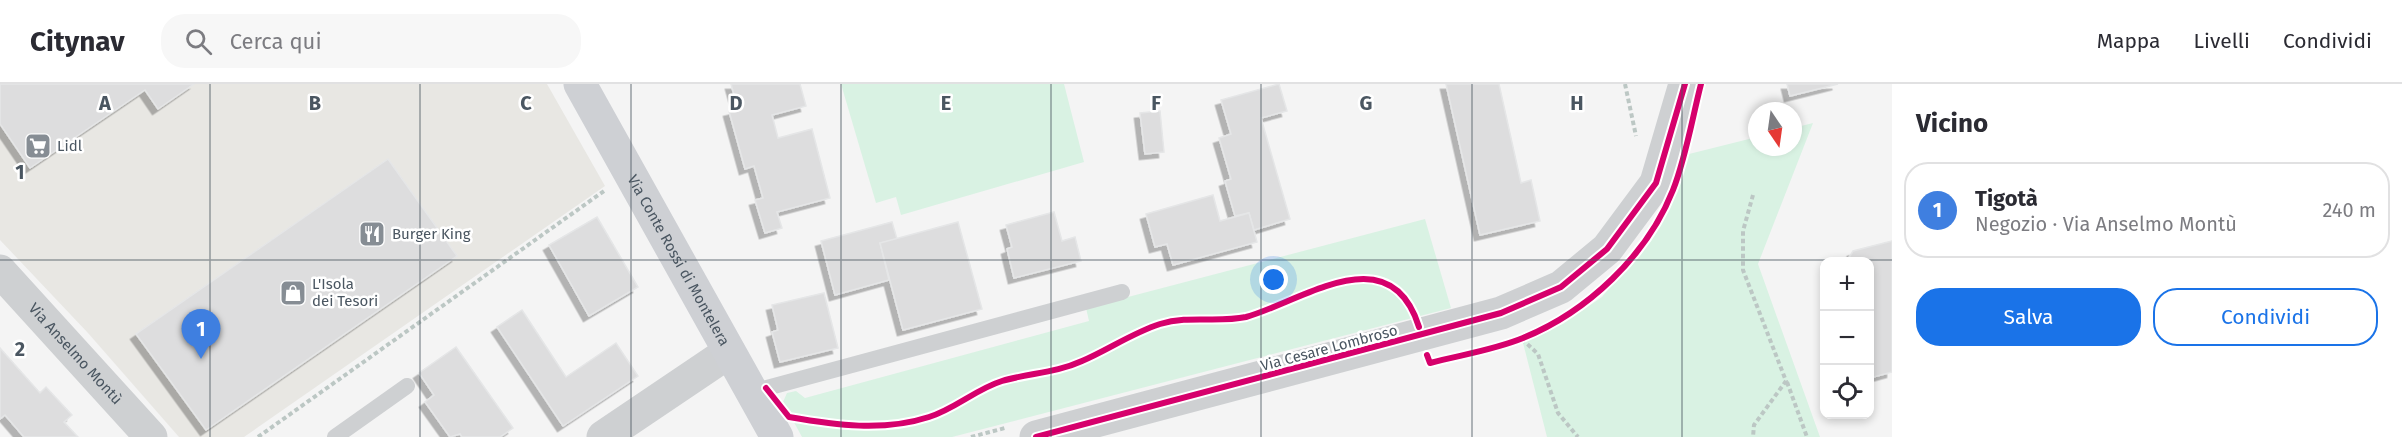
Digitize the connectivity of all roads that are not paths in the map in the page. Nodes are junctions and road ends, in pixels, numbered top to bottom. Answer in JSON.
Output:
{"nodes":[{"id":1,"x":580,"y":84,"type":"edge"},
{"id":2,"x":1685,"y":84,"type":"edge"},
{"id":3,"x":0,"y":271,"type":"edge"},
{"id":4,"x":1122,"y":291,"type":"dead end"},
{"id":5,"x":729,"y":352,"type":"junction"},
{"id":6,"x":407,"y":386,"type":"dead end"},
{"id":7,"x":752,"y":392,"type":"junction"},
{"id":8,"x":140,"y":433,"type":"edge"},
{"id":9,"x":335,"y":437,"type":"edge"},
{"id":10,"x":603,"y":437,"type":"edge"},
{"id":11,"x":777,"y":437,"type":"edge"},
{"id":12,"x":1036,"y":437,"type":"edge"}],
"edges":[{"from":1,"to":5,"type":"street","name":"Via Conte Rossi di Montelera"},
{"from":2,"to":12,"type":"street","name":"Via Cesare Lombroso"},
{"from":3,"to":8,"type":"street","name":"Via Anselmo Montù"},
{"from":4,"to":7,"type":"lane"},
{"from":5,"to":7,"type":"street","name":"Via Conte Rossi di Montelera"},
{"from":5,"to":10,"type":"street"},
{"from":6,"to":9,"type":"lane"},
{"from":7,"to":11,"type":"street","name":"Via Conte Rossi di Montelera"}]}
